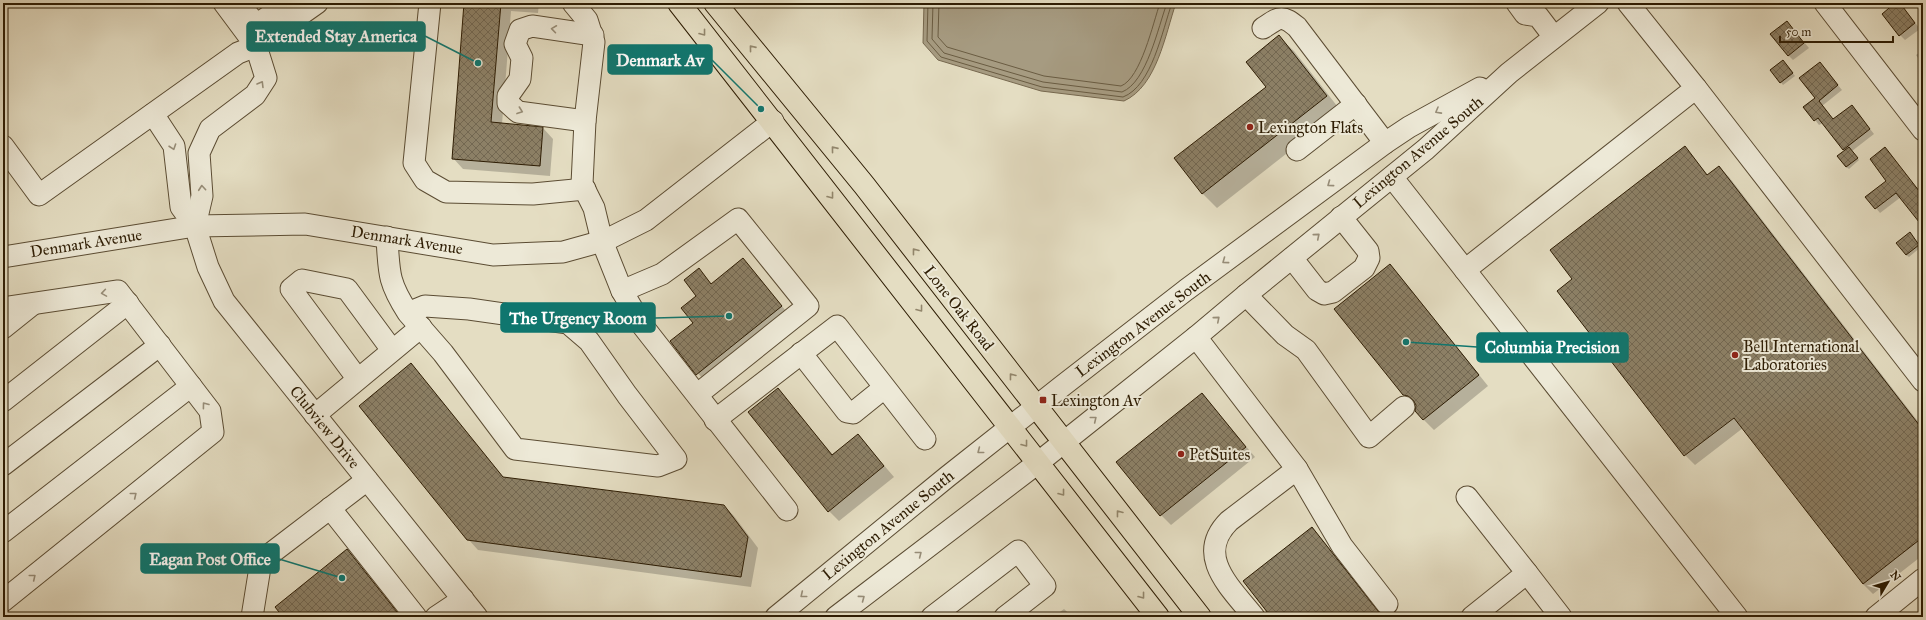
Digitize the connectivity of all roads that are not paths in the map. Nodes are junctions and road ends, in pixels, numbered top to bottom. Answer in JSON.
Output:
{"nodes":[{"id":1,"x":237,"y":3,"type":"edge"},
{"id":2,"x":288,"y":3,"type":"edge"},
{"id":3,"x":317,"y":3,"type":"edge"},
{"id":4,"x":430,"y":3,"type":"edge"},
{"id":5,"x":573,"y":3,"type":"edge"},
{"id":6,"x":679,"y":3,"type":"edge"},
{"id":7,"x":715,"y":3,"type":"edge"},
{"id":8,"x":1517,"y":3,"type":"edge"},
{"id":9,"x":1598,"y":3,"type":"edge"},
{"id":10,"x":1628,"y":3,"type":"edge"},
{"id":11,"x":1825,"y":3,"type":"edge"},
{"id":12,"x":1539,"y":10,"type":"edge"},
{"id":13,"x":1264,"y":28,"type":"dead end"},
{"id":14,"x":593,"y":35,"type":"junction"},
{"id":15,"x":1554,"y":37,"type":"junction"},
{"id":16,"x":256,"y":46,"type":"junction"},
{"id":17,"x":1509,"y":73,"type":"junction"},
{"id":18,"x":1696,"y":88,"type":"junction"},
{"id":19,"x":1356,"y":104,"type":"junction"},
{"id":20,"x":153,"y":114,"type":"junction"},
{"id":21,"x":585,"y":121,"type":"junction"},
{"id":22,"x":773,"y":121,"type":"junction"},
{"id":23,"x":1923,"y":130,"type":"edge"},
{"id":24,"x":1386,"y":143,"type":"junction"},
{"id":25,"x":1297,"y":150,"type":"dead end"},
{"id":26,"x":6,"y":156,"type":"edge"},
{"id":27,"x":1392,"y":177,"type":"junction"},
{"id":28,"x":585,"y":189,"type":"junction"},
{"id":29,"x":1341,"y":217,"type":"junction"},
{"id":30,"x":195,"y":226,"type":"junction"},
{"id":31,"x":387,"y":237,"type":"junction"},
{"id":32,"x":602,"y":241,"type":"junction"},
{"id":33,"x":3,"y":257,"type":"edge"},
{"id":34,"x":1292,"y":258,"type":"junction"},
{"id":35,"x":1465,"y":270,"type":"junction"},
{"id":36,"x":622,"y":291,"type":"junction"},
{"id":37,"x":1246,"y":295,"type":"junction"},
{"id":38,"x":34,"y":303,"type":"junction"},
{"id":39,"x":128,"y":303,"type":"junction"},
{"id":40,"x":3,"y":308,"type":"edge"},
{"id":41,"x":414,"y":320,"type":"junction"},
{"id":42,"x":3,"y":328,"type":"edge"},
{"id":43,"x":1196,"y":337,"type":"junction"},
{"id":44,"x":160,"y":345,"type":"junction"},
{"id":45,"x":392,"y":350,"type":"junction"},
{"id":46,"x":801,"y":353,"type":"junction"},
{"id":47,"x":357,"y":378,"type":"junction"},
{"id":48,"x":1923,"y":381,"type":"edge"},
{"id":49,"x":192,"y":386,"type":"junction"},
{"id":50,"x":884,"y":388,"type":"junction"},
{"id":51,"x":698,"y":394,"type":"junction"},
{"id":52,"x":3,"y":401,"type":"edge"},
{"id":53,"x":1036,"y":407,"type":"junction"},
{"id":54,"x":1404,"y":407,"type":"dead end"},
{"id":55,"x":315,"y":415,"type":"junction"},
{"id":56,"x":715,"y":420,"type":"junction"},
{"id":57,"x":1011,"y":426,"type":"junction"},
{"id":58,"x":925,"y":439,"type":"dead end"},
{"id":59,"x":1064,"y":443,"type":"junction"},
{"id":60,"x":1039,"y":462,"type":"junction"},
{"id":61,"x":3,"y":465,"type":"edge"},
{"id":62,"x":1297,"y":469,"type":"junction"},
{"id":63,"x":367,"y":480,"type":"junction"},
{"id":64,"x":1467,"y":497,"type":"dead end"},
{"id":65,"x":330,"y":508,"type":"junction"},
{"id":66,"x":787,"y":510,"type":"dead end"},
{"id":67,"x":3,"y":532,"type":"edge"},
{"id":68,"x":1527,"y":574,"type":"junction"},
{"id":69,"x":1923,"y":580,"type":"edge"},
{"id":70,"x":463,"y":599,"type":"junction"},
{"id":71,"x":3,"y":601,"type":"edge"},
{"id":72,"x":1387,"y":604,"type":"dead end"},
{"id":73,"x":252,"y":617,"type":"edge"},
{"id":74,"x":416,"y":617,"type":"edge"},
{"id":75,"x":436,"y":617,"type":"edge"},
{"id":76,"x":477,"y":617,"type":"edge"},
{"id":77,"x":776,"y":617,"type":"edge"},
{"id":78,"x":836,"y":617,"type":"edge"},
{"id":79,"x":932,"y":617,"type":"edge"},
{"id":80,"x":1005,"y":617,"type":"edge"},
{"id":81,"x":1158,"y":617,"type":"edge"},
{"id":82,"x":1200,"y":617,"type":"edge"},
{"id":83,"x":1254,"y":617,"type":"edge"},
{"id":84,"x":1472,"y":617,"type":"edge"},
{"id":85,"x":1562,"y":617,"type":"edge"},
{"id":86,"x":1737,"y":617,"type":"edge"},
{"id":87,"x":1876,"y":617,"type":"edge"}],
"edges":[{"from":1,"to":2,"type":"street"},
{"from":1,"to":16,"type":"street"},
{"from":3,"to":16,"type":"street"},
{"from":4,"to":28,"type":"street"},
{"from":5,"to":14,"type":"street"},
{"from":6,"to":22,"type":"main road","name":"Lone Oak Road","one_way":true},
{"from":53,"to":7,"type":"main road","name":"Lone Oak Road","one_way":true},
{"from":8,"to":12,"type":"street"},
{"from":9,"to":15,"type":"street","name":"Lexington Avenue South"},
{"from":10,"to":18,"type":"street"},
{"from":11,"to":23,"type":"street"},
{"from":12,"to":15,"type":"street"},
{"from":13,"to":19,"type":"street"},
{"from":14,"to":21,"type":"street"},
{"from":14,"to":21,"type":"street","one_way":true},
{"from":15,"to":17,"type":"street","name":"Lexington Avenue South"},
{"from":16,"to":20,"type":"street"},
{"from":30,"to":16,"type":"street","one_way":true},
{"from":17,"to":24,"type":"street","name":"Lexington Avenue South","one_way":true},
{"from":17,"to":27,"type":"street","name":"Lexington Avenue South"},
{"from":18,"to":35,"type":"street"},
{"from":18,"to":48,"type":"street"},
{"from":19,"to":24,"type":"street"},
{"from":19,"to":25,"type":"street"},
{"from":20,"to":26,"type":"street"},
{"from":20,"to":30,"type":"street","one_way":true},
{"from":21,"to":28,"type":"street"},
{"from":22,"to":32,"type":"street","name":"Denmark Avenue"},
{"from":22,"to":57,"type":"main road","name":"Lone Oak Road","one_way":true},
{"from":24,"to":53,"type":"street","name":"Lexington Avenue South","one_way":true},
{"from":27,"to":29,"type":"street","name":"Lexington Avenue South"},
{"from":27,"to":35,"type":"street"},
{"from":28,"to":32,"type":"street"},
{"from":34,"to":29,"type":"street","name":"Lexington Avenue South","one_way":true},
{"from":29,"to":34,"type":"street"},
{"from":30,"to":31,"type":"street","name":"Denmark Avenue"},
{"from":30,"to":33,"type":"street","name":"Denmark Avenue"},
{"from":30,"to":55,"type":"street","name":"Clubview Drive"},
{"from":31,"to":32,"type":"street","name":"Denmark Avenue"},
{"from":31,"to":41,"type":"street"},
{"from":32,"to":36,"type":"street"},
{"from":34,"to":37,"type":"street","name":"Lexington Avenue South"},
{"from":35,"to":86,"type":"street"},
{"from":36,"to":51,"type":"street"},
{"from":36,"to":51,"type":"street"},
{"from":43,"to":37,"type":"street","name":"Lexington Avenue South","one_way":true},
{"from":37,"to":54,"type":"street"},
{"from":39,"to":38,"type":"street","one_way":true},
{"from":38,"to":40,"type":"street"},
{"from":38,"to":42,"type":"street"},
{"from":39,"to":44,"type":"street"},
{"from":39,"to":52,"type":"street"},
{"from":41,"to":41,"type":"street"},
{"from":41,"to":45,"type":"street"},
{"from":59,"to":43,"type":"street","name":"Lexington Avenue South","one_way":true},
{"from":43,"to":62,"type":"street"},
{"from":44,"to":49,"type":"street"},
{"from":44,"to":61,"type":"street"},
{"from":45,"to":47,"type":"street"},
{"from":45,"to":47,"type":"street"},
{"from":46,"to":50,"type":"street"},
{"from":46,"to":50,"type":"street"},
{"from":46,"to":56,"type":"street"},
{"from":47,"to":55,"type":"street"},
{"from":49,"to":67,"type":"street"},
{"from":71,"to":49,"type":"street","one_way":true},
{"from":50,"to":58,"type":"street"},
{"from":51,"to":56,"type":"street"},
{"from":53,"to":57,"type":"street","name":"Lexington Avenue South"},
{"from":53,"to":59,"type":"main road","name":"Lone Oak Road"},
{"from":55,"to":63,"type":"street","name":"Clubview Drive"},
{"from":56,"to":66,"type":"street"},
{"from":57,"to":60,"type":"main road","name":"Lone Oak Road","one_way":true},
{"from":57,"to":77,"type":"street","name":"Lexington Avenue South","one_way":true},
{"from":59,"to":60,"type":"street","name":"Lexington Avenue South"},
{"from":82,"to":59,"type":"main road","name":"Lone Oak Road","one_way":true},
{"from":78,"to":60,"type":"street","name":"Lexington Avenue South","one_way":true},
{"from":60,"to":81,"type":"main road","name":"Lone Oak Road","one_way":true},
{"from":62,"to":72,"type":"street"},
{"from":62,"to":83,"type":"street"},
{"from":63,"to":65,"type":"street"},
{"from":63,"to":70,"type":"street","name":"Clubview Drive"},
{"from":64,"to":68,"type":"street"},
{"from":65,"to":73,"type":"street"},
{"from":65,"to":74,"type":"street"},
{"from":68,"to":84,"type":"street"},
{"from":68,"to":85,"type":"street"},
{"from":69,"to":87,"type":"street"},
{"from":70,"to":75,"type":"street"},
{"from":70,"to":76,"type":"street","name":"Clubview Drive"},
{"from":79,"to":80,"type":"street"}]}
